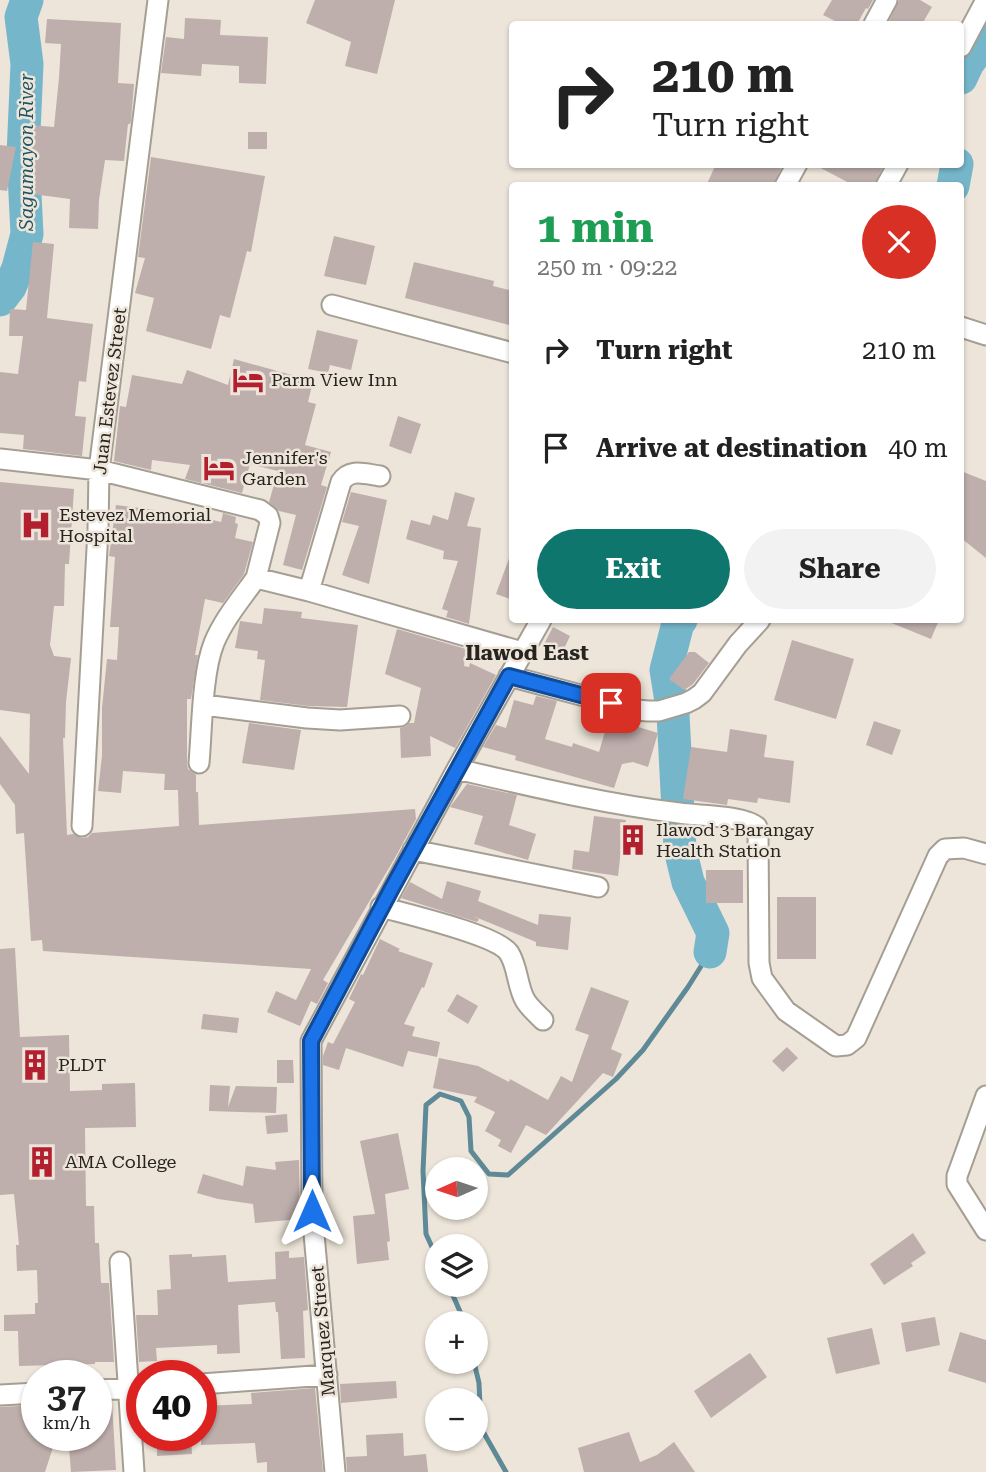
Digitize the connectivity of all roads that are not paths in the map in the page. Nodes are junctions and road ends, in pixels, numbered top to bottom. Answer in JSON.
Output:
{"nodes":[{"id":1,"x":158,"y":0,"type":"edge"},
{"id":2,"x":887,"y":0,"type":"edge"},
{"id":3,"x":986,"y":0,"type":"edge"},
{"id":4,"x":876,"y":21,"type":"edge"},
{"id":5,"x":964,"y":41,"type":"edge"},
{"id":6,"x":332,"y":305,"type":"dead end"},
{"id":7,"x":964,"y":328,"type":"edge"},
{"id":8,"x":986,"y":335,"type":"edge"},
{"id":9,"x":509,"y":352,"type":"edge"},
{"id":10,"x":0,"y":459,"type":"edge"},
{"id":11,"x":99,"y":470,"type":"junction"},
{"id":12,"x":380,"y":476,"type":"dead end"},
{"id":13,"x":256,"y":578,"type":"junction"},
{"id":14,"x":309,"y":592,"type":"junction"},
{"id":15,"x":539,"y":623,"type":"edge"},
{"id":16,"x":757,"y":623,"type":"edge"},
{"id":17,"x":522,"y":652,"type":"junction"},
{"id":18,"x":509,"y":676,"type":"junction"},
{"id":19,"x":204,"y":705,"type":"junction"},
{"id":20,"x":400,"y":716,"type":"dead end"},
{"id":21,"x":199,"y":763,"type":"dead end"},
{"id":22,"x":457,"y":769,"type":"junction"},
{"id":23,"x":82,"y":826,"type":"dead end"},
{"id":24,"x":413,"y":850,"type":"junction"},
{"id":25,"x":986,"y":854,"type":"edge"},
{"id":26,"x":598,"y":887,"type":"dead end"},
{"id":27,"x":382,"y":907,"type":"junction"},
{"id":28,"x":543,"y":1020,"type":"dead end"},
{"id":29,"x":986,"y":1096,"type":"edge"},
{"id":30,"x":986,"y":1230,"type":"edge"},
{"id":31,"x":120,"y":1262,"type":"dead end"},
{"id":32,"x":132,"y":1360,"type":"edge"},
{"id":33,"x":327,"y":1375,"type":"junction"},
{"id":34,"x":217,"y":1383,"type":"edge"},
{"id":35,"x":21,"y":1394,"type":"edge"},
{"id":36,"x":0,"y":1395,"type":"edge"},
{"id":37,"x":134,"y":1451,"type":"edge"},
{"id":38,"x":134,"y":1472,"type":"edge"},
{"id":39,"x":335,"y":1472,"type":"edge"}],
"edges":[{"from":1,"to":11,"type":"street","name":"Juan Estevez Street"},
{"from":2,"to":4,"type":"street"},
{"from":3,"to":5,"type":"street"},
{"from":6,"to":9,"type":"street"},
{"from":7,"to":8,"type":"street"},
{"from":10,"to":11,"type":"street"},
{"from":11,"to":13,"type":"street"},
{"from":11,"to":23,"type":"street","name":"Juan Estevez Street"},
{"from":12,"to":14,"type":"street"},
{"from":13,"to":14,"type":"street"},
{"from":13,"to":19,"type":"street"},
{"from":14,"to":17,"type":"street"},
{"from":15,"to":17,"type":"street","name":"Marquez Street"},
{"from":16,"to":18,"type":"street"},
{"from":17,"to":18,"type":"street","name":"Marquez Street"},
{"from":18,"to":22,"type":"street","name":"Marquez Street"},
{"from":19,"to":20,"type":"street"},
{"from":19,"to":21,"type":"street"},
{"from":22,"to":24,"type":"street","name":"Marquez Street"},
{"from":22,"to":25,"type":"street"},
{"from":24,"to":26,"type":"street"},
{"from":24,"to":27,"type":"street","name":"Marquez Street"},
{"from":27,"to":28,"type":"street"},
{"from":27,"to":33,"type":"street","name":"Marquez Street"},
{"from":29,"to":30,"type":"street"},
{"from":31,"to":32,"type":"street"},
{"from":33,"to":34,"type":"street"},
{"from":33,"to":39,"type":"street","name":"Marquez Street"},
{"from":35,"to":36,"type":"street"},
{"from":37,"to":38,"type":"street"}]}
